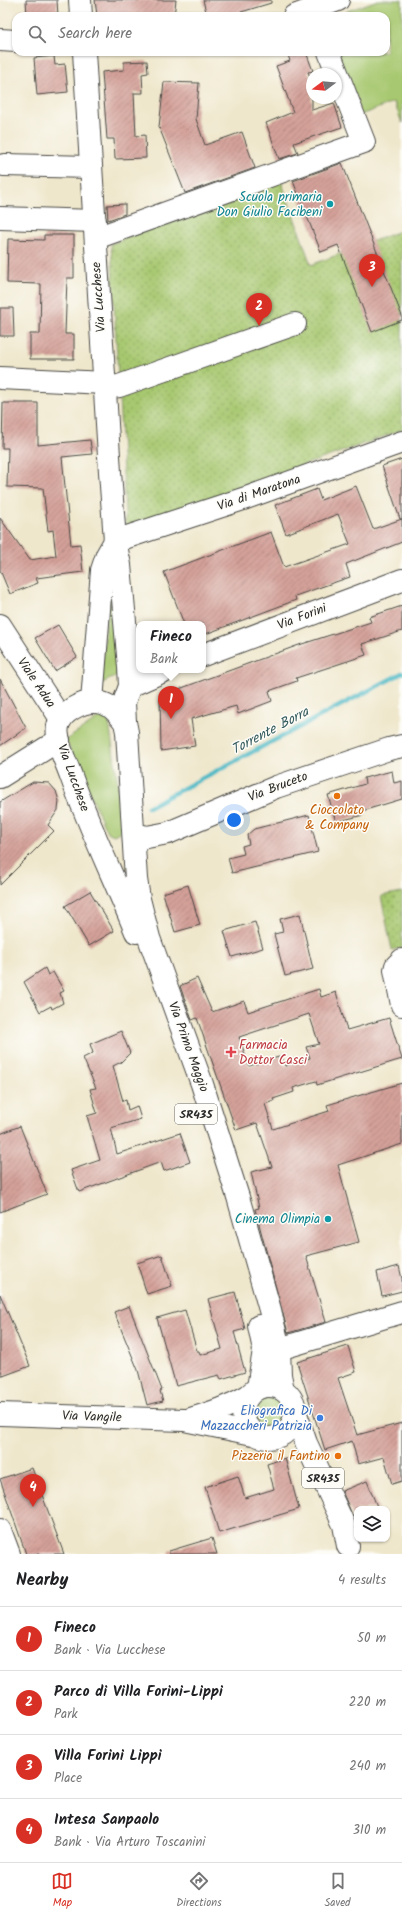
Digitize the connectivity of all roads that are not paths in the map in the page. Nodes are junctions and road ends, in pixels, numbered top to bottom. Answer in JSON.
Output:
{"nodes":[{"id":1,"x":80,"y":0,"type":"edge"},
{"id":2,"x":338,"y":0,"type":"edge"},
{"id":3,"x":81,"y":12,"type":"edge"},
{"id":4,"x":312,"y":12,"type":"edge"},
{"id":5,"x":0,"y":40,"type":"edge"},
{"id":6,"x":12,"y":41,"type":"edge"},
{"id":7,"x":84,"y":56,"type":"edge"},
{"id":8,"x":331,"y":56,"type":"edge"},
{"id":9,"x":4,"y":165,"type":"dead end"},
{"id":10,"x":91,"y":167,"type":"junction"},
{"id":11,"x":0,"y":218,"type":"edge"},
{"id":12,"x":95,"y":229,"type":"junction"},
{"id":13,"x":295,"y":324,"type":"dead end"},
{"id":14,"x":0,"y":378,"type":"edge"},
{"id":15,"x":105,"y":385,"type":"junction"},
{"id":16,"x":402,"y":442,"type":"edge"},
{"id":17,"x":115,"y":541,"type":"junction"},
{"id":18,"x":402,"y":580,"type":"edge"},
{"id":19,"x":0,"y":625,"type":"edge"},
{"id":20,"x":206,"y":654,"type":"edge"},
{"id":21,"x":159,"y":673,"type":"edge"},
{"id":22,"x":130,"y":686,"type":"junction"},
{"id":23,"x":92,"y":702,"type":"junction"},
{"id":24,"x":61,"y":719,"type":"junction"},
{"id":25,"x":125,"y":722,"type":"junction"},
{"id":26,"x":59,"y":740,"type":"junction"},
{"id":27,"x":402,"y":746,"type":"edge"},
{"id":28,"x":0,"y":777,"type":"edge"},
{"id":29,"x":134,"y":839,"type":"junction"},
{"id":30,"x":99,"y":847,"type":"junction"},
{"id":31,"x":402,"y":960,"type":"edge"},
{"id":32,"x":402,"y":1004,"type":"edge"},
{"id":33,"x":402,"y":1312,"type":"edge"},
{"id":34,"x":279,"y":1349,"type":"junction"},
{"id":35,"x":283,"y":1390,"type":"junction"},
{"id":36,"x":254,"y":1392,"type":"junction"},
{"id":37,"x":295,"y":1411,"type":"junction"},
{"id":38,"x":0,"y":1414,"type":"edge"},
{"id":39,"x":184,"y":1420,"type":"junction"},
{"id":40,"x":253,"y":1434,"type":"junction"},
{"id":41,"x":280,"y":1436,"type":"junction"},
{"id":42,"x":0,"y":1530,"type":"edge"},
{"id":43,"x":351,"y":1550,"type":"edge"},
{"id":44,"x":9,"y":1554,"type":"edge"}],
"edges":[{"from":1,"to":3,"type":"main road"},
{"from":2,"to":4,"type":"main road"},
{"from":5,"to":6,"type":"main road"},
{"from":7,"to":10,"type":"main road","name":"Via Lucchese"},
{"from":8,"to":12,"type":"main road"},
{"from":9,"to":10,"type":"main road"},
{"from":10,"to":12,"type":"main road","name":"Via Lucchese"},
{"from":11,"to":12,"type":"main road"},
{"from":12,"to":15,"type":"main road","name":"Via Lucchese"},
{"from":13,"to":15,"type":"main road"},
{"from":14,"to":15,"type":"main road"},
{"from":15,"to":17,"type":"main road","name":"Via Lucchese"},
{"from":16,"to":17,"type":"main road","name":"Via di Maratona"},
{"from":17,"to":22,"type":"main road","name":"Via Lucchese"},
{"from":17,"to":23,"type":"main road"},
{"from":18,"to":20,"type":"main road","name":"Via Forini"},
{"from":19,"to":24,"type":"main road","name":"Viale Adua"},
{"from":21,"to":22,"type":"main road"},
{"from":22,"to":25,"type":"main road"},
{"from":23,"to":24,"type":"main road"},
{"from":23,"to":25,"type":"main road"},
{"from":24,"to":26,"type":"main road","name":"Via Lucchese"},
{"from":25,"to":29,"type":"main road"},
{"from":26,"to":28,"type":"main road"},
{"from":26,"to":30,"type":"main road","name":"Via Lucchese"},
{"from":27,"to":29,"type":"main road","name":"Via Bruceto"},
{"from":29,"to":30,"type":"main road"},
{"from":29,"to":34,"type":"main road","name":"Via Primo Maggio","number":"SR435"},
{"from":30,"to":36,"type":"main road","name":"Via Primo Maggio","number":"SR435"},
{"from":31,"to":32,"type":"main road"},
{"from":33,"to":34,"type":"main road"},
{"from":34,"to":35,"type":"main road","name":"Via Primo Maggio","number":"SR435"},
{"from":35,"to":36,"type":"main road"},
{"from":35,"to":37,"type":"main road","number":"SR435"},
{"from":36,"to":39,"type":"main road"},
{"from":36,"to":40,"type":"main road","number":"SR435"},
{"from":37,"to":41,"type":"main road"},
{"from":37,"to":43,"type":"main road","number":"SR435"},
{"from":38,"to":39,"type":"main road","name":"Via Vangile"},
{"from":39,"to":40,"type":"main road"},
{"from":40,"to":41,"type":"main road"},
{"from":41,"to":43,"type":"main road"},
{"from":42,"to":44,"type":"main road"}]}
